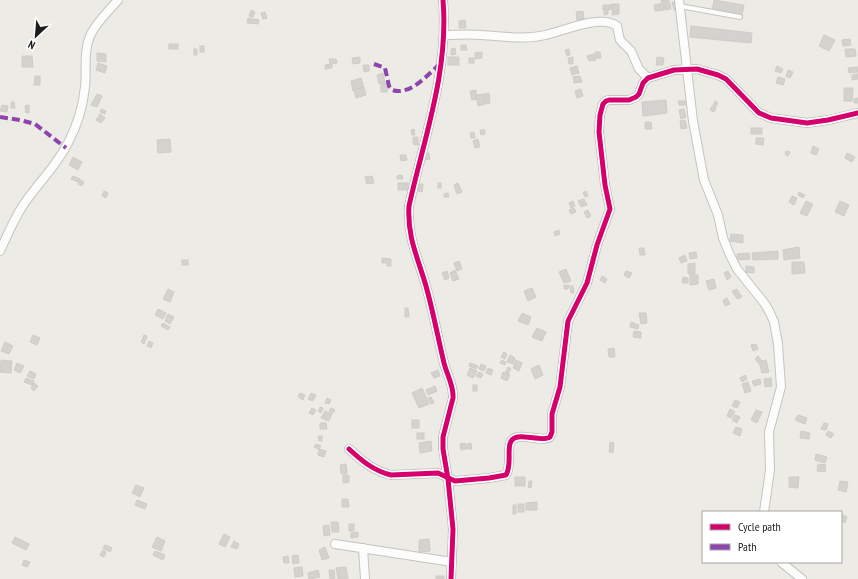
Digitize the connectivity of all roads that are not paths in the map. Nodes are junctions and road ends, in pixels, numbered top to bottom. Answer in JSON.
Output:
{"nodes":[{"id":1,"x":118,"y":0,"type":"edge"},
{"id":2,"x":443,"y":0,"type":"edge"},
{"id":3,"x":679,"y":3,"type":"edge"},
{"id":4,"x":740,"y":17,"type":"dead end"},
{"id":5,"x":444,"y":35,"type":"junction"},
{"id":6,"x":688,"y":69,"type":"junction"},
{"id":7,"x":648,"y":78,"type":"junction"},
{"id":8,"x":858,"y":113,"type":"edge"},
{"id":9,"x":0,"y":251,"type":"edge"},
{"id":10,"x":349,"y":450,"type":"dead end"},
{"id":11,"x":448,"y":479,"type":"junction"},
{"id":12,"x":764,"y":511,"type":"edge"},
{"id":13,"x":335,"y":544,"type":"dead end"},
{"id":14,"x":363,"y":548,"type":"junction"},
{"id":15,"x":452,"y":562,"type":"junction"},
{"id":16,"x":782,"y":563,"type":"edge"},
{"id":17,"x":364,"y":579,"type":"edge"},
{"id":18,"x":451,"y":579,"type":"edge"},
{"id":19,"x":802,"y":579,"type":"edge"}],
"edges":[{"from":1,"to":9,"type":"street"},
{"from":2,"to":5,"type":"street"},
{"from":3,"to":4,"type":"lane"},
{"from":3,"to":6,"type":"street"},
{"from":5,"to":7,"type":"street"},
{"from":5,"to":11,"type":"street"},
{"from":6,"to":7,"type":"street"},
{"from":6,"to":8,"type":"street"},
{"from":6,"to":12,"type":"street"},
{"from":7,"to":11,"type":"street"},
{"from":10,"to":11,"type":"street"},
{"from":11,"to":15,"type":"street"},
{"from":13,"to":14,"type":"street"},
{"from":14,"to":15,"type":"street"},
{"from":14,"to":17,"type":"street"},
{"from":15,"to":18,"type":"street"},
{"from":16,"to":19,"type":"street"}]}
